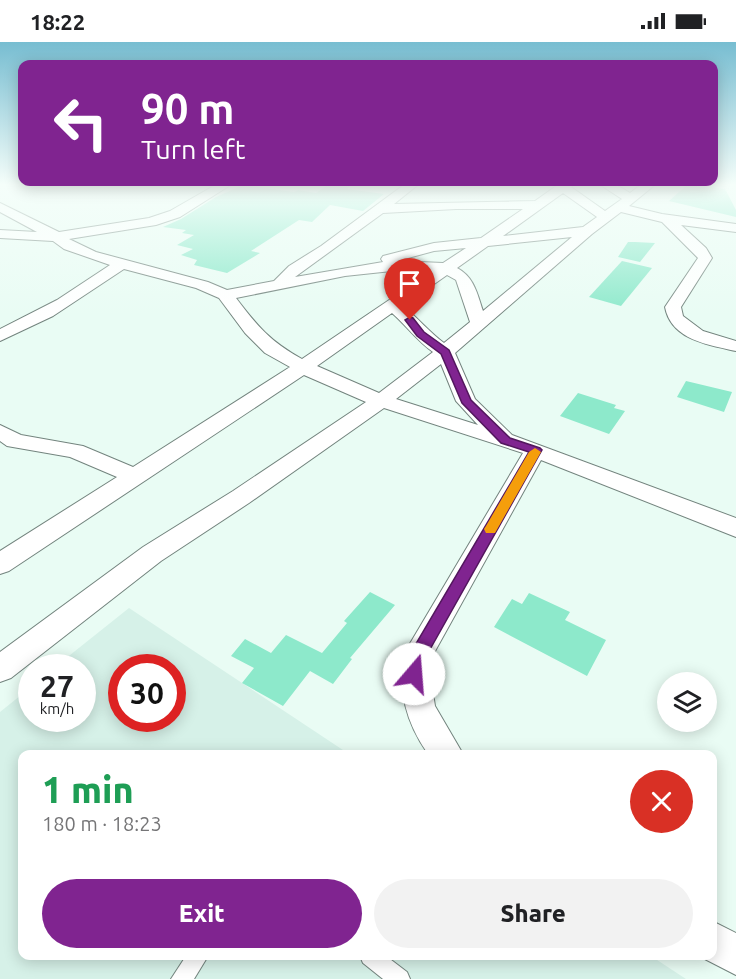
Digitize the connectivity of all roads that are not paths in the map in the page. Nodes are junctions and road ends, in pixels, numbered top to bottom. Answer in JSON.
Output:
{"nodes":[{"id":1,"x":39,"y":228,"type":"edge"},
{"id":2,"x":108,"y":228,"type":"edge"},
{"id":3,"x":353,"y":228,"type":"edge"},
{"id":4,"x":506,"y":228,"type":"edge"},
{"id":5,"x":592,"y":228,"type":"edge"},
{"id":6,"x":676,"y":228,"type":"edge"},
{"id":7,"x":587,"y":231,"type":"junction"},
{"id":8,"x":0,"y":234,"type":"edge"},
{"id":9,"x":57,"y":237,"type":"junction"},
{"id":10,"x":488,"y":240,"type":"junction"},
{"id":11,"x":121,"y":264,"type":"junction"},
{"id":12,"x":366,"y":267,"type":"junction"},
{"id":13,"x":448,"y":268,"type":"junction"},
{"id":14,"x":279,"y":285,"type":"junction"},
{"id":15,"x":225,"y":294,"type":"junction"},
{"id":16,"x":393,"y":306,"type":"junction"},
{"id":17,"x":479,"y":323,"type":"junction"},
{"id":18,"x":0,"y":336,"type":"edge"},
{"id":19,"x":736,"y":346,"type":"edge"},
{"id":20,"x":445,"y":352,"type":"junction"},
{"id":21,"x":303,"y":367,"type":"junction"},
{"id":22,"x":381,"y":401,"type":"junction"},
{"id":23,"x":0,"y":430,"type":"edge"},
{"id":24,"x":505,"y":440,"type":"junction"},
{"id":25,"x":536,"y":450,"type":"junction"},
{"id":26,"x":134,"y":476,"type":"junction"},
{"id":27,"x":736,"y":528,"type":"edge"},
{"id":28,"x":0,"y":564,"type":"edge"},
{"id":29,"x":0,"y":669,"type":"edge"},
{"id":30,"x":444,"y":750,"type":"edge"},
{"id":31,"x":717,"y":944,"type":"edge"},
{"id":32,"x":736,"y":955,"type":"edge"},
{"id":33,"x":195,"y":960,"type":"edge"},
{"id":34,"x":375,"y":960,"type":"edge"},
{"id":35,"x":181,"y":979,"type":"edge"},
{"id":36,"x":400,"y":979,"type":"edge"}],
"edges":[{"from":1,"to":9,"type":"street"},
{"from":2,"to":9,"type":"street"},
{"from":3,"to":14,"type":"street"},
{"from":4,"to":10,"type":"street"},
{"from":5,"to":7,"type":"street"},
{"from":6,"to":19,"type":"street"},
{"from":7,"to":10,"type":"street"},
{"from":7,"to":17,"type":"street"},
{"from":8,"to":9,"type":"street"},
{"from":9,"to":11,"type":"street"},
{"from":10,"to":12,"type":"street"},
{"from":10,"to":13,"type":"street"},
{"from":11,"to":15,"type":"street"},
{"from":11,"to":18,"type":"street"},
{"from":12,"to":13,"type":"street"},
{"from":12,"to":14,"type":"street"},
{"from":13,"to":16,"type":"street"},
{"from":13,"to":17,"type":"street"},
{"from":14,"to":15,"type":"street"},
{"from":15,"to":21,"type":"street"},
{"from":16,"to":20,"type":"street"},
{"from":16,"to":21,"type":"street"},
{"from":17,"to":20,"type":"street"},
{"from":20,"to":22,"type":"street"},
{"from":20,"to":24,"type":"street"},
{"from":21,"to":22,"type":"street"},
{"from":21,"to":26,"type":"street"},
{"from":22,"to":24,"type":"street"},
{"from":22,"to":29,"type":"street"},
{"from":23,"to":26,"type":"street"},
{"from":24,"to":25,"type":"street"},
{"from":25,"to":27,"type":"street"},
{"from":25,"to":30,"type":"street"},
{"from":26,"to":28,"type":"street"},
{"from":31,"to":32,"type":"street"},
{"from":33,"to":35,"type":"lane"},
{"from":34,"to":36,"type":"lane"}]}
